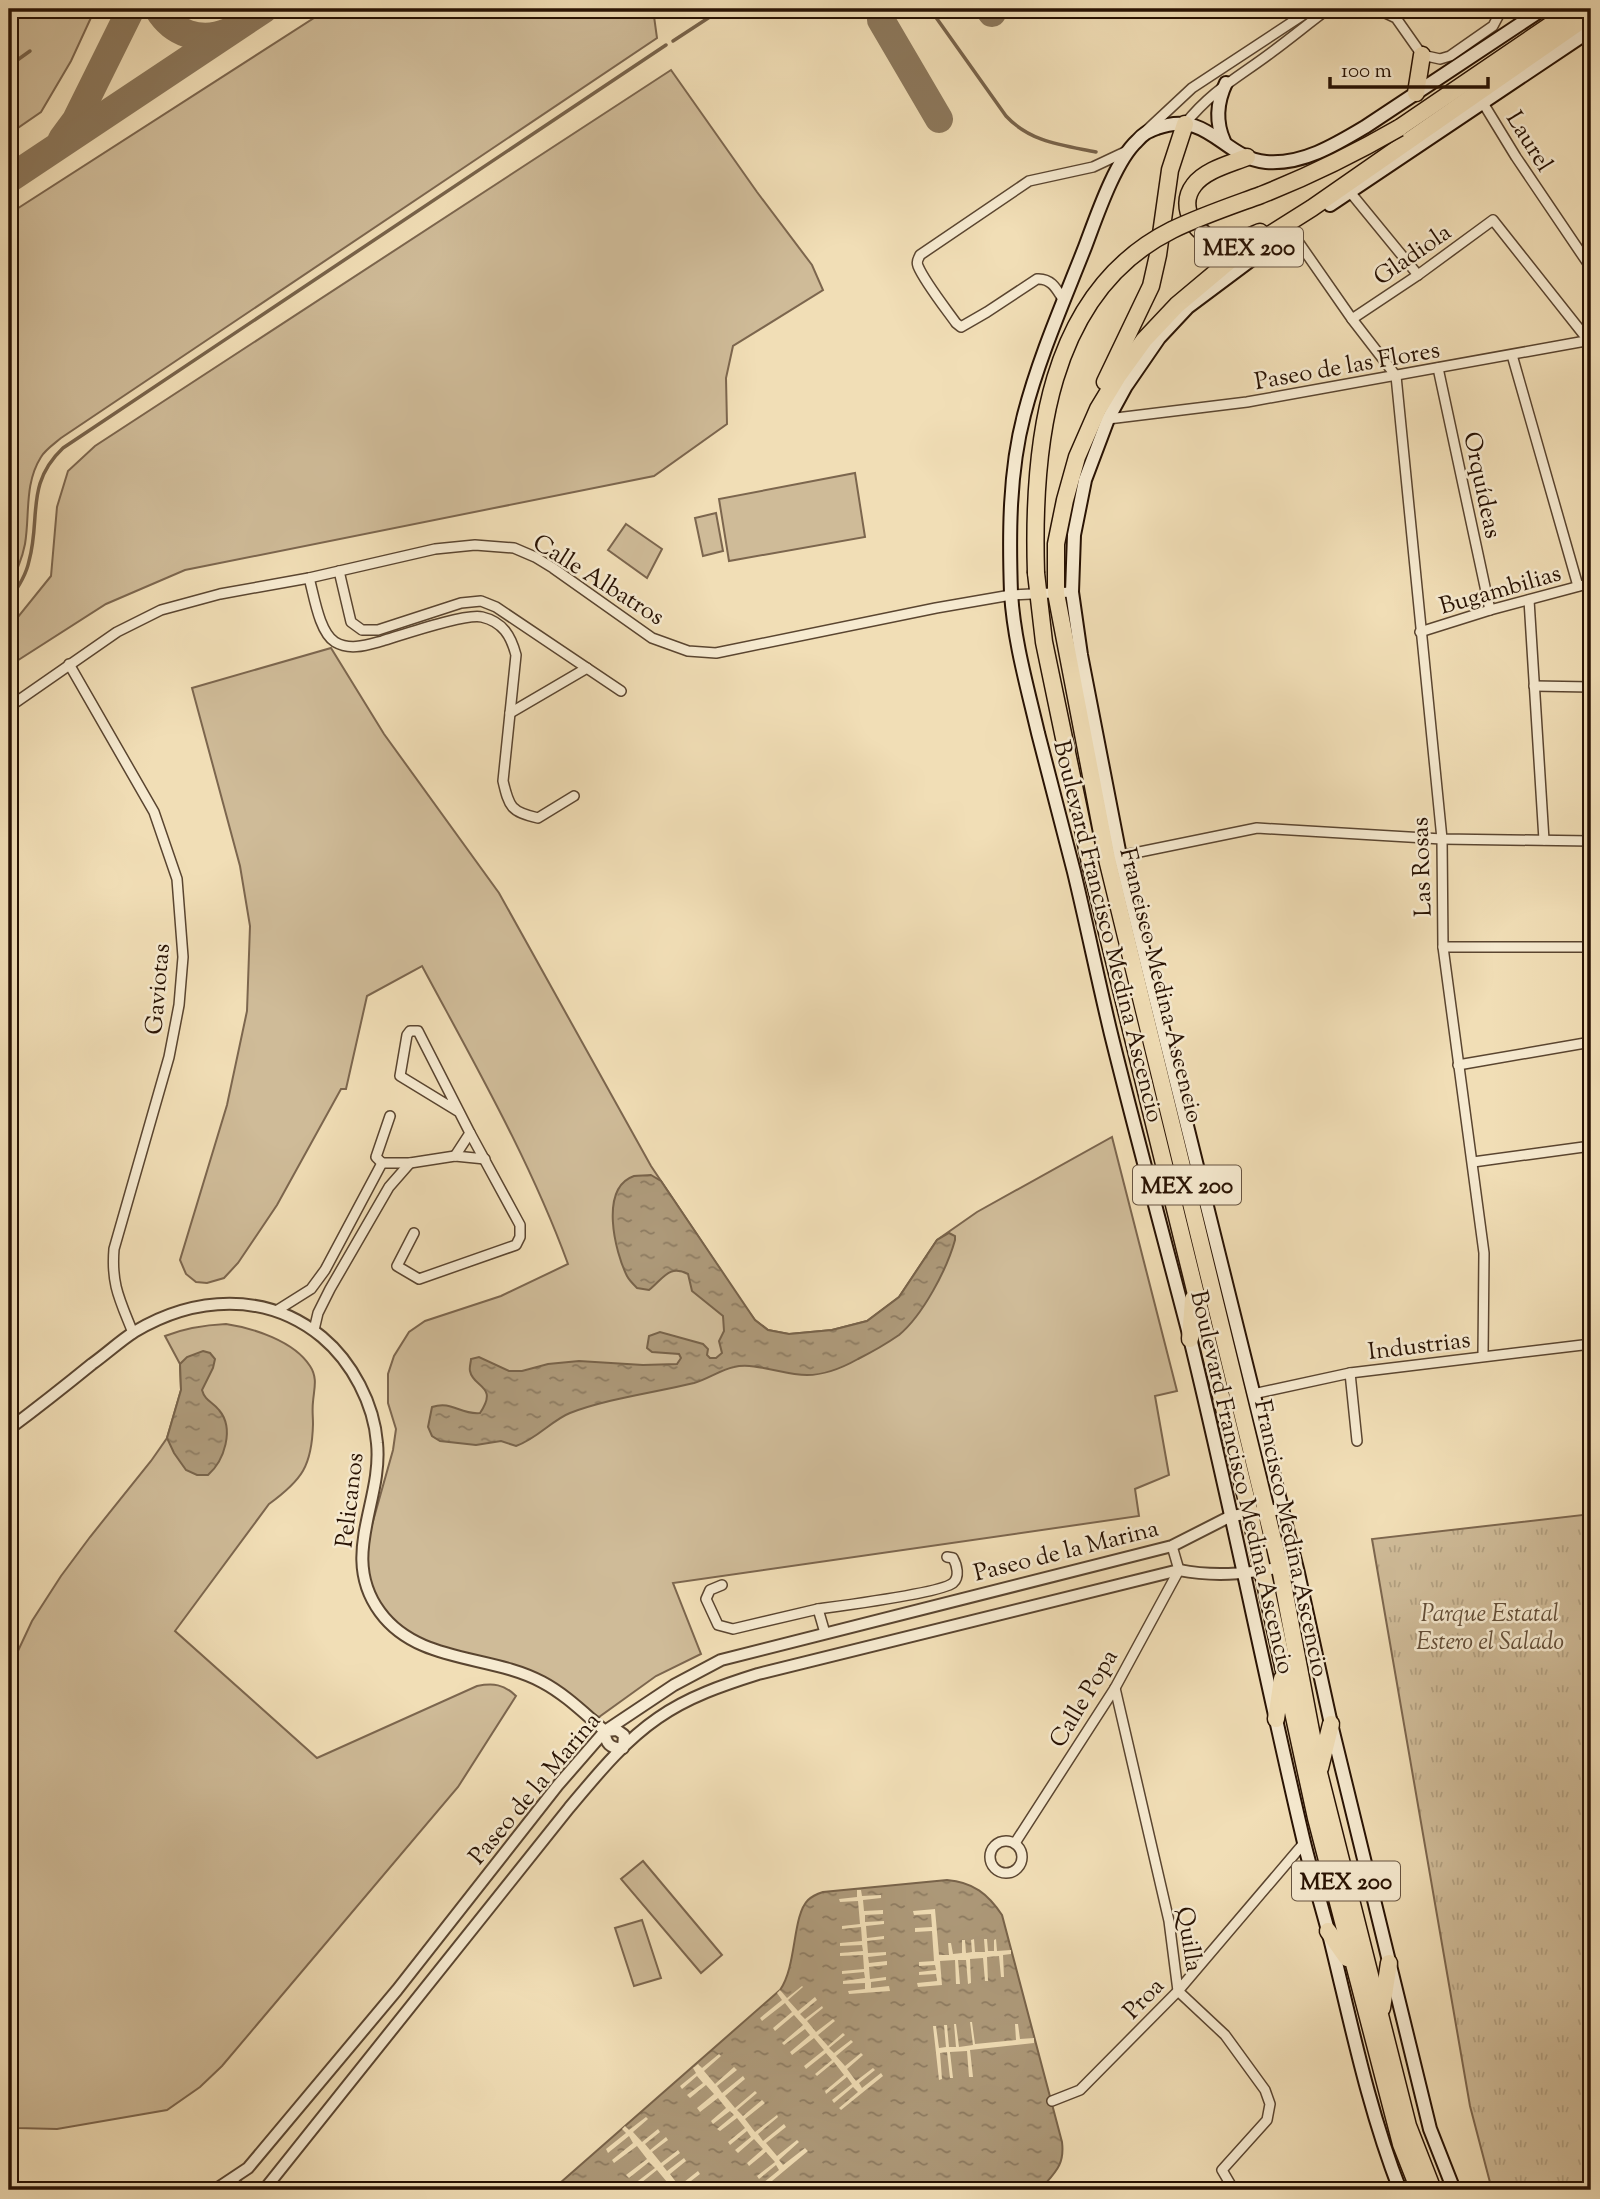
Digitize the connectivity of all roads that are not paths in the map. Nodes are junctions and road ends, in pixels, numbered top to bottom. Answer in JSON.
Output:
{"nodes":[{"id":1,"x":1311,"y":9,"type":"edge"},
{"id":2,"x":1328,"y":9,"type":"edge"},
{"id":3,"x":1377,"y":9,"type":"edge"},
{"id":4,"x":1389,"y":9,"type":"edge"},
{"id":5,"x":1502,"y":9,"type":"edge"},
{"id":6,"x":1543,"y":9,"type":"edge"},
{"id":7,"x":1574,"y":9,"type":"edge"},
{"id":8,"x":1591,"y":13,"type":"edge"},
{"id":9,"x":1396,"y":18,"type":"junction"},
{"id":10,"x":1591,"y":30,"type":"edge"},
{"id":11,"x":1422,"y":55,"type":"junction"},
{"id":12,"x":1226,"y":83,"type":"junction"},
{"id":13,"x":1416,"y":93,"type":"junction"},
{"id":14,"x":1483,"y":103,"type":"junction"},
{"id":15,"x":1185,"y":124,"type":"junction"},
{"id":16,"x":1140,"y":137,"type":"junction"},
{"id":17,"x":1224,"y":141,"type":"junction"},
{"id":18,"x":1128,"y":150,"type":"junction"},
{"id":19,"x":1247,"y":157,"type":"junction"},
{"id":20,"x":1350,"y":192,"type":"junction"},
{"id":21,"x":1312,"y":208,"type":"junction"},
{"id":22,"x":1290,"y":230,"type":"junction"},
{"id":23,"x":1591,"y":268,"type":"edge"},
{"id":24,"x":1418,"y":275,"type":"junction"},
{"id":25,"x":1064,"y":301,"type":"junction"},
{"id":26,"x":1352,"y":319,"type":"junction"},
{"id":27,"x":1590,"y":340,"type":"edge"},
{"id":28,"x":1513,"y":355,"type":"junction"},
{"id":29,"x":1438,"y":368,"type":"junction"},
{"id":30,"x":1396,"y":376,"type":"junction"},
{"id":31,"x":1103,"y":414,"type":"junction"},
{"id":32,"x":339,"y":571,"type":"junction"},
{"id":33,"x":309,"y":578,"type":"junction"},
{"id":34,"x":1591,"y":583,"type":"edge"},
{"id":35,"x":1578,"y":586,"type":"junction"},
{"id":36,"x":1064,"y":592,"type":"junction"},
{"id":37,"x":1038,"y":594,"type":"junction"},
{"id":38,"x":1011,"y":595,"type":"junction"},
{"id":39,"x":1529,"y":600,"type":"junction"},
{"id":40,"x":461,"y":603,"type":"junction"},
{"id":41,"x":1490,"y":610,"type":"junction"},
{"id":42,"x":462,"y":618,"type":"junction"},
{"id":43,"x":512,"y":618,"type":"junction"},
{"id":44,"x":503,"y":628,"type":"junction"},
{"id":45,"x":369,"y":630,"type":"junction"},
{"id":46,"x":1420,"y":632,"type":"junction"},
{"id":47,"x":369,"y":644,"type":"junction"},
{"id":48,"x":69,"y":664,"type":"junction"},
{"id":49,"x":587,"y":668,"type":"junction"},
{"id":50,"x":1534,"y":686,"type":"junction"},
{"id":51,"x":1591,"y":687,"type":"edge"},
{"id":52,"x":621,"y":691,"type":"dead end"},
{"id":53,"x":9,"y":708,"type":"edge"},
{"id":54,"x":510,"y":713,"type":"junction"},
{"id":55,"x":574,"y":796,"type":"dead end"},
{"id":56,"x":1441,"y":839,"type":"junction"},
{"id":57,"x":1544,"y":840,"type":"junction"},
{"id":58,"x":1591,"y":841,"type":"edge"},
{"id":59,"x":1114,"y":858,"type":"junction"},
{"id":60,"x":1090,"y":863,"type":"junction"},
{"id":61,"x":1443,"y":947,"type":"junction"},
{"id":62,"x":1591,"y":947,"type":"edge"},
{"id":63,"x":1591,"y":1042,"type":"edge"},
{"id":64,"x":1458,"y":1065,"type":"junction"},
{"id":65,"x":459,"y":1112,"type":"junction"},
{"id":66,"x":390,"y":1116,"type":"dead end"},
{"id":67,"x":470,"y":1133,"type":"junction"},
{"id":68,"x":1591,"y":1146,"type":"edge"},
{"id":69,"x":455,"y":1156,"type":"junction"},
{"id":70,"x":485,"y":1159,"type":"junction"},
{"id":71,"x":1473,"y":1161,"type":"junction"},
{"id":72,"x":382,"y":1163,"type":"junction"},
{"id":73,"x":410,"y":1163,"type":"junction"},
{"id":74,"x":375,"y":1177,"type":"junction"},
{"id":75,"x":389,"y":1187,"type":"junction"},
{"id":76,"x":414,"y":1233,"type":"dead end"},
{"id":77,"x":1194,"y":1283,"type":"junction"},
{"id":78,"x":311,"y":1289,"type":"junction"},
{"id":79,"x":326,"y":1298,"type":"junction"},
{"id":80,"x":276,"y":1311,"type":"junction"},
{"id":81,"x":314,"y":1330,"type":"junction"},
{"id":82,"x":133,"y":1333,"type":"junction"},
{"id":83,"x":1190,"y":1339,"type":"junction"},
{"id":84,"x":1591,"y":1344,"type":"edge"},
{"id":85,"x":1483,"y":1356,"type":"junction"},
{"id":86,"x":1350,"y":1373,"type":"junction"},
{"id":87,"x":1253,"y":1394,"type":"junction"},
{"id":88,"x":9,"y":1429,"type":"edge"},
{"id":89,"x":1357,"y":1441,"type":"dead end"},
{"id":90,"x":1266,"y":1511,"type":"junction"},
{"id":91,"x":1231,"y":1516,"type":"junction"},
{"id":92,"x":1172,"y":1546,"type":"junction"},
{"id":93,"x":947,"y":1557,"type":"dead end"},
{"id":94,"x":1288,"y":1566,"type":"junction"},
{"id":95,"x":1179,"y":1570,"type":"junction"},
{"id":96,"x":1263,"y":1571,"type":"junction"},
{"id":97,"x":1245,"y":1574,"type":"junction"},
{"id":98,"x":722,"y":1585,"type":"dead end"},
{"id":99,"x":818,"y":1609,"type":"junction"},
{"id":100,"x":830,"y":1632,"type":"junction"},
{"id":101,"x":810,"y":1636,"type":"junction"},
{"id":102,"x":841,"y":1653,"type":"junction"},
{"id":103,"x":817,"y":1659,"type":"junction"},
{"id":104,"x":1283,"y":1670,"type":"junction"},
{"id":105,"x":1115,"y":1688,"type":"junction"},
{"id":106,"x":1276,"y":1719,"type":"junction"},
{"id":107,"x":1331,"y":1724,"type":"junction"},
{"id":108,"x":605,"y":1731,"type":"junction"},
{"id":109,"x":622,"y":1748,"type":"junction"},
{"id":110,"x":1319,"y":1773,"type":"junction"},
{"id":111,"x":1015,"y":1843,"type":"dead end"},
{"id":112,"x":1304,"y":1843,"type":"junction"},
{"id":113,"x":1328,"y":1931,"type":"junction"},
{"id":114,"x":432,"y":1944,"type":"junction"},
{"id":115,"x":450,"y":1958,"type":"junction"},
{"id":116,"x":1389,"y":1963,"type":"junction"},
{"id":117,"x":1353,"y":1968,"type":"junction"},
{"id":118,"x":1178,"y":1991,"type":"junction"},
{"id":119,"x":1381,"y":2018,"type":"junction"},
{"id":120,"x":1052,"y":2101,"type":"dead end"},
{"id":121,"x":231,"y":2181,"type":"junction"},
{"id":122,"x":215,"y":2190,"type":"edge"},
{"id":123,"x":243,"y":2190,"type":"edge"},
{"id":124,"x":264,"y":2190,"type":"edge"},
{"id":125,"x":1231,"y":2190,"type":"edge"},
{"id":126,"x":1399,"y":2190,"type":"edge"},
{"id":127,"x":1419,"y":2190,"type":"edge"},
{"id":128,"x":1433,"y":2190,"type":"edge"},
{"id":129,"x":1454,"y":2190,"type":"edge"}],
"edges":[{"from":1,"to":16,"type":"street"},
{"from":2,"to":12,"type":"street"},
{"from":3,"to":9,"type":"street"},
{"from":4,"to":9,"type":"street"},
{"from":5,"to":11,"type":"street"},
{"from":6,"to":13,"type":"main road"},
{"from":7,"to":37,"type":"highway","name":"Francisco Medina Ascencio","number":"MEX 200","bridge":true},
{"from":8,"to":21,"type":"highway","name":"Francisco Medina Ascencio","number":"MEX 200"},
{"from":9,"to":11,"type":"street"},
{"from":10,"to":14,"type":"main road","name":"Francisco Medina Ascencio"},
{"from":11,"to":13,"type":"highway"},
{"from":12,"to":15,"type":"street"},
{"from":12,"to":17,"type":"main road"},
{"from":13,"to":19,"type":"main road"},
{"from":14,"to":20,"type":"main road","name":"Francisco Medina Ascencio"},
{"from":14,"to":23,"type":"street","name":"Laurel"},
{"from":15,"to":16,"type":"main road","name":"Boulevard Francisco Medina Ascencio"},
{"from":15,"to":17,"type":"main road"},
{"from":15,"to":31,"type":"highway"},
{"from":16,"to":18,"type":"main road","name":"Boulevard Francisco Medina Ascencio"},
{"from":17,"to":19,"type":"main road"},
{"from":18,"to":25,"type":"main road","name":"Boulevard Francisco Medina Ascencio"},
{"from":18,"to":25,"type":"street"},
{"from":19,"to":21,"type":"highway"},
{"from":20,"to":22,"type":"main road","name":"Francisco Medina Ascencio"},
{"from":20,"to":24,"type":"street"},
{"from":21,"to":31,"type":"highway","name":"Francisco Medina Ascencio","number":"MEX 200"},
{"from":22,"to":26,"type":"street"},
{"from":22,"to":31,"type":"main road","name":"Francisco Medina Ascencio"},
{"from":24,"to":26,"type":"street","name":"Gladiola"},
{"from":24,"to":27,"type":"street","name":"Gladiola"},
{"from":25,"to":38,"type":"main road","name":"Boulevard Francisco Medina Ascencio"},
{"from":26,"to":30,"type":"street"},
{"from":27,"to":28,"type":"street","name":"Paseo de las Flores"},
{"from":28,"to":29,"type":"street","name":"Paseo de las Flores"},
{"from":28,"to":35,"type":"street"},
{"from":29,"to":30,"type":"street","name":"Paseo de las Flores"},
{"from":29,"to":41,"type":"street","name":"Orquídeas"},
{"from":30,"to":31,"type":"street","name":"Paseo de las Flores"},
{"from":30,"to":46,"type":"street","name":"Las Rosas"},
{"from":31,"to":36,"type":"highway","name":"Francisco Medina Ascencio","number":"MEX 200"},
{"from":32,"to":33,"type":"street","name":"Calle Albatros"},
{"from":32,"to":38,"type":"street","name":"Calle Albatros"},
{"from":32,"to":45,"type":"street"},
{"from":33,"to":47,"type":"street"},
{"from":33,"to":48,"type":"street","name":"Calle Albatros"},
{"from":34,"to":35,"type":"street","name":"Bugambilias"},
{"from":35,"to":39,"type":"street","name":"Bugambilias"},
{"from":36,"to":37,"type":"street","name":"Calle Albatros"},
{"from":36,"to":59,"type":"highway","name":"Francisco Medina Ascencio","number":"MEX 200"},
{"from":37,"to":38,"type":"street","name":"Calle Albatros"},
{"from":37,"to":60,"type":"highway","name":"Francisco Medina Ascencio","number":"MEX 200"},
{"from":38,"to":83,"type":"main road","name":"Boulevard Francisco Medina Ascencio"},
{"from":39,"to":41,"type":"street","name":"Bugambilias"},
{"from":39,"to":50,"type":"street"},
{"from":40,"to":42,"type":"street"},
{"from":40,"to":43,"type":"street"},
{"from":40,"to":45,"type":"street"},
{"from":41,"to":46,"type":"street","name":"Bugambilias"},
{"from":42,"to":44,"type":"street"},
{"from":42,"to":47,"type":"street"},
{"from":43,"to":44,"type":"street"},
{"from":43,"to":49,"type":"street"},
{"from":44,"to":54,"type":"street"},
{"from":45,"to":47,"type":"street"},
{"from":46,"to":56,"type":"street","name":"Las Rosas"},
{"from":48,"to":53,"type":"street","name":"Calle Albatros"},
{"from":48,"to":82,"type":"street","name":"Gaviotas"},
{"from":49,"to":52,"type":"street"},
{"from":49,"to":54,"type":"street"},
{"from":50,"to":51,"type":"street"},
{"from":50,"to":57,"type":"street"},
{"from":54,"to":55,"type":"street"},
{"from":56,"to":57,"type":"street"},
{"from":56,"to":59,"type":"street"},
{"from":56,"to":61,"type":"street","name":"Las Rosas"},
{"from":57,"to":58,"type":"street"},
{"from":59,"to":60,"type":"street"},
{"from":59,"to":87,"type":"main road","name":"Francisco Medina Ascencio"},
{"from":59,"to":90,"type":"highway","name":"Francisco Medina Ascencio","number":"MEX 200"},
{"from":60,"to":77,"type":"highway","name":"Francisco Medina Ascencio","number":"MEX 200"},
{"from":61,"to":62,"type":"street"},
{"from":61,"to":64,"type":"street","name":"Las Rosas"},
{"from":63,"to":64,"type":"street"},
{"from":64,"to":71,"type":"street","name":"Las Rosas"},
{"from":65,"to":65,"type":"street"},
{"from":65,"to":67,"type":"street"},
{"from":66,"to":72,"type":"street"},
{"from":67,"to":69,"type":"street"},
{"from":67,"to":70,"type":"street"},
{"from":68,"to":71,"type":"street"},
{"from":69,"to":70,"type":"street"},
{"from":69,"to":73,"type":"street"},
{"from":70,"to":76,"type":"street"},
{"from":71,"to":85,"type":"street","name":"Las Rosas"},
{"from":72,"to":73,"type":"street"},
{"from":72,"to":74,"type":"street"},
{"from":73,"to":75,"type":"street"},
{"from":74,"to":75,"type":"street"},
{"from":74,"to":78,"type":"street"},
{"from":75,"to":79,"type":"street"},
{"from":77,"to":83,"type":"highway"},
{"from":77,"to":90,"type":"highway","name":"Francisco Medina Ascencio","number":"MEX 200"},
{"from":78,"to":79,"type":"street"},
{"from":78,"to":80,"type":"street"},
{"from":79,"to":81,"type":"street"},
{"from":80,"to":81,"type":"street","name":"Pelicanos"},
{"from":80,"to":82,"type":"street","name":"Pelicanos"},
{"from":81,"to":108,"type":"street","name":"Pelicanos"},
{"from":82,"to":88,"type":"street","name":"Pelicanos"},
{"from":83,"to":91,"type":"main road","name":"Boulevard Francisco Medina Ascencio"},
{"from":84,"to":85,"type":"street","name":"Industrias"},
{"from":85,"to":86,"type":"street","name":"Industrias"},
{"from":86,"to":87,"type":"street","name":"Industrias"},
{"from":86,"to":89,"type":"street"},
{"from":87,"to":90,"type":"main road","name":"Francisco Medina Ascencio"},
{"from":90,"to":91,"type":"street","name":"Paseo de la Marina"},
{"from":90,"to":94,"type":"highway","name":"Francisco Medina Ascencio","number":"MEX 200"},
{"from":90,"to":96,"type":"highway","name":"Francisco Medina Ascencio","number":"MEX 200"},
{"from":91,"to":92,"type":"street","name":"Paseo de la Marina"},
{"from":91,"to":97,"type":"main road","name":"Boulevard Francisco Medina Ascencio"},
{"from":92,"to":95,"type":"street"},
{"from":92,"to":100,"type":"street","name":"Paseo de la Marina"},
{"from":93,"to":99,"type":"street"},
{"from":94,"to":96,"type":"street","name":"Paseo de la Marina"},
{"from":94,"to":107,"type":"main road","name":"Francisco Medina Ascencio"},
{"from":94,"to":110,"type":"highway","name":"Francisco Medina Ascencio","number":"MEX 200"},
{"from":95,"to":97,"type":"street","name":"Paseo de la Marina"},
{"from":95,"to":102,"type":"street","name":"Paseo de la Marina"},
{"from":95,"to":105,"type":"street","name":"Calle Popa"},
{"from":96,"to":97,"type":"street","name":"Paseo de la Marina"},
{"from":96,"to":104,"type":"highway","name":"Francisco Medina Ascencio","number":"MEX 200"},
{"from":97,"to":106,"type":"main road","name":"Boulevard Francisco Medina Ascencio"},
{"from":98,"to":99,"type":"street"},
{"from":99,"to":100,"type":"street"},
{"from":100,"to":101,"type":"street","name":"Paseo de la Marina"},
{"from":100,"to":102,"type":"street"},
{"from":101,"to":103,"type":"street"},
{"from":101,"to":108,"type":"street","name":"Paseo de la Marina"},
{"from":102,"to":103,"type":"street","name":"Paseo de la Marina"},
{"from":103,"to":109,"type":"street","name":"Paseo de la Marina"},
{"from":104,"to":106,"type":"highway"},
{"from":104,"to":117,"type":"highway","name":"Francisco Medina Ascencio","number":"MEX 200"},
{"from":105,"to":111,"type":"street","name":"Calle Popa"},
{"from":105,"to":118,"type":"street","name":"Quilla"},
{"from":106,"to":112,"type":"main road","name":"Boulevard Francisco Medina Ascencio"},
{"from":107,"to":110,"type":"highway"},
{"from":107,"to":116,"type":"main road","name":"Francisco Medina Ascencio"},
{"from":108,"to":109,"type":"street","name":"Pelicanos"},
{"from":108,"to":114,"type":"street","name":"Paseo de la Marina"},
{"from":109,"to":115,"type":"street","name":"Paseo de la Marina"},
{"from":110,"to":119,"type":"highway","name":"Francisco Medina Ascencio","number":"MEX 200"},
{"from":112,"to":113,"type":"main road","name":"Boulevard Francisco Medina Ascencio"},
{"from":112,"to":118,"type":"street","name":"Proa"},
{"from":113,"to":117,"type":"highway"},
{"from":113,"to":126,"type":"main road","name":"Boulevard Francisco Medina Ascencio"},
{"from":114,"to":115,"type":"street"},
{"from":114,"to":121,"type":"street","name":"Paseo de la Marina"},
{"from":115,"to":124,"type":"street","name":"Paseo de la Marina"},
{"from":116,"to":119,"type":"highway"},
{"from":116,"to":129,"type":"main road","name":"Francisco Medina Ascencio"},
{"from":117,"to":127,"type":"highway","name":"Francisco Medina Ascencio","number":"MEX 200"},
{"from":118,"to":120,"type":"street","name":"Proa"},
{"from":118,"to":125,"type":"street","name":"Quilla"},
{"from":119,"to":128,"type":"highway","name":"Francisco Medina Ascencio","number":"MEX 200"},
{"from":121,"to":122,"type":"street","name":"Paseo de la Marina"},
{"from":121,"to":123,"type":"street"}]}
